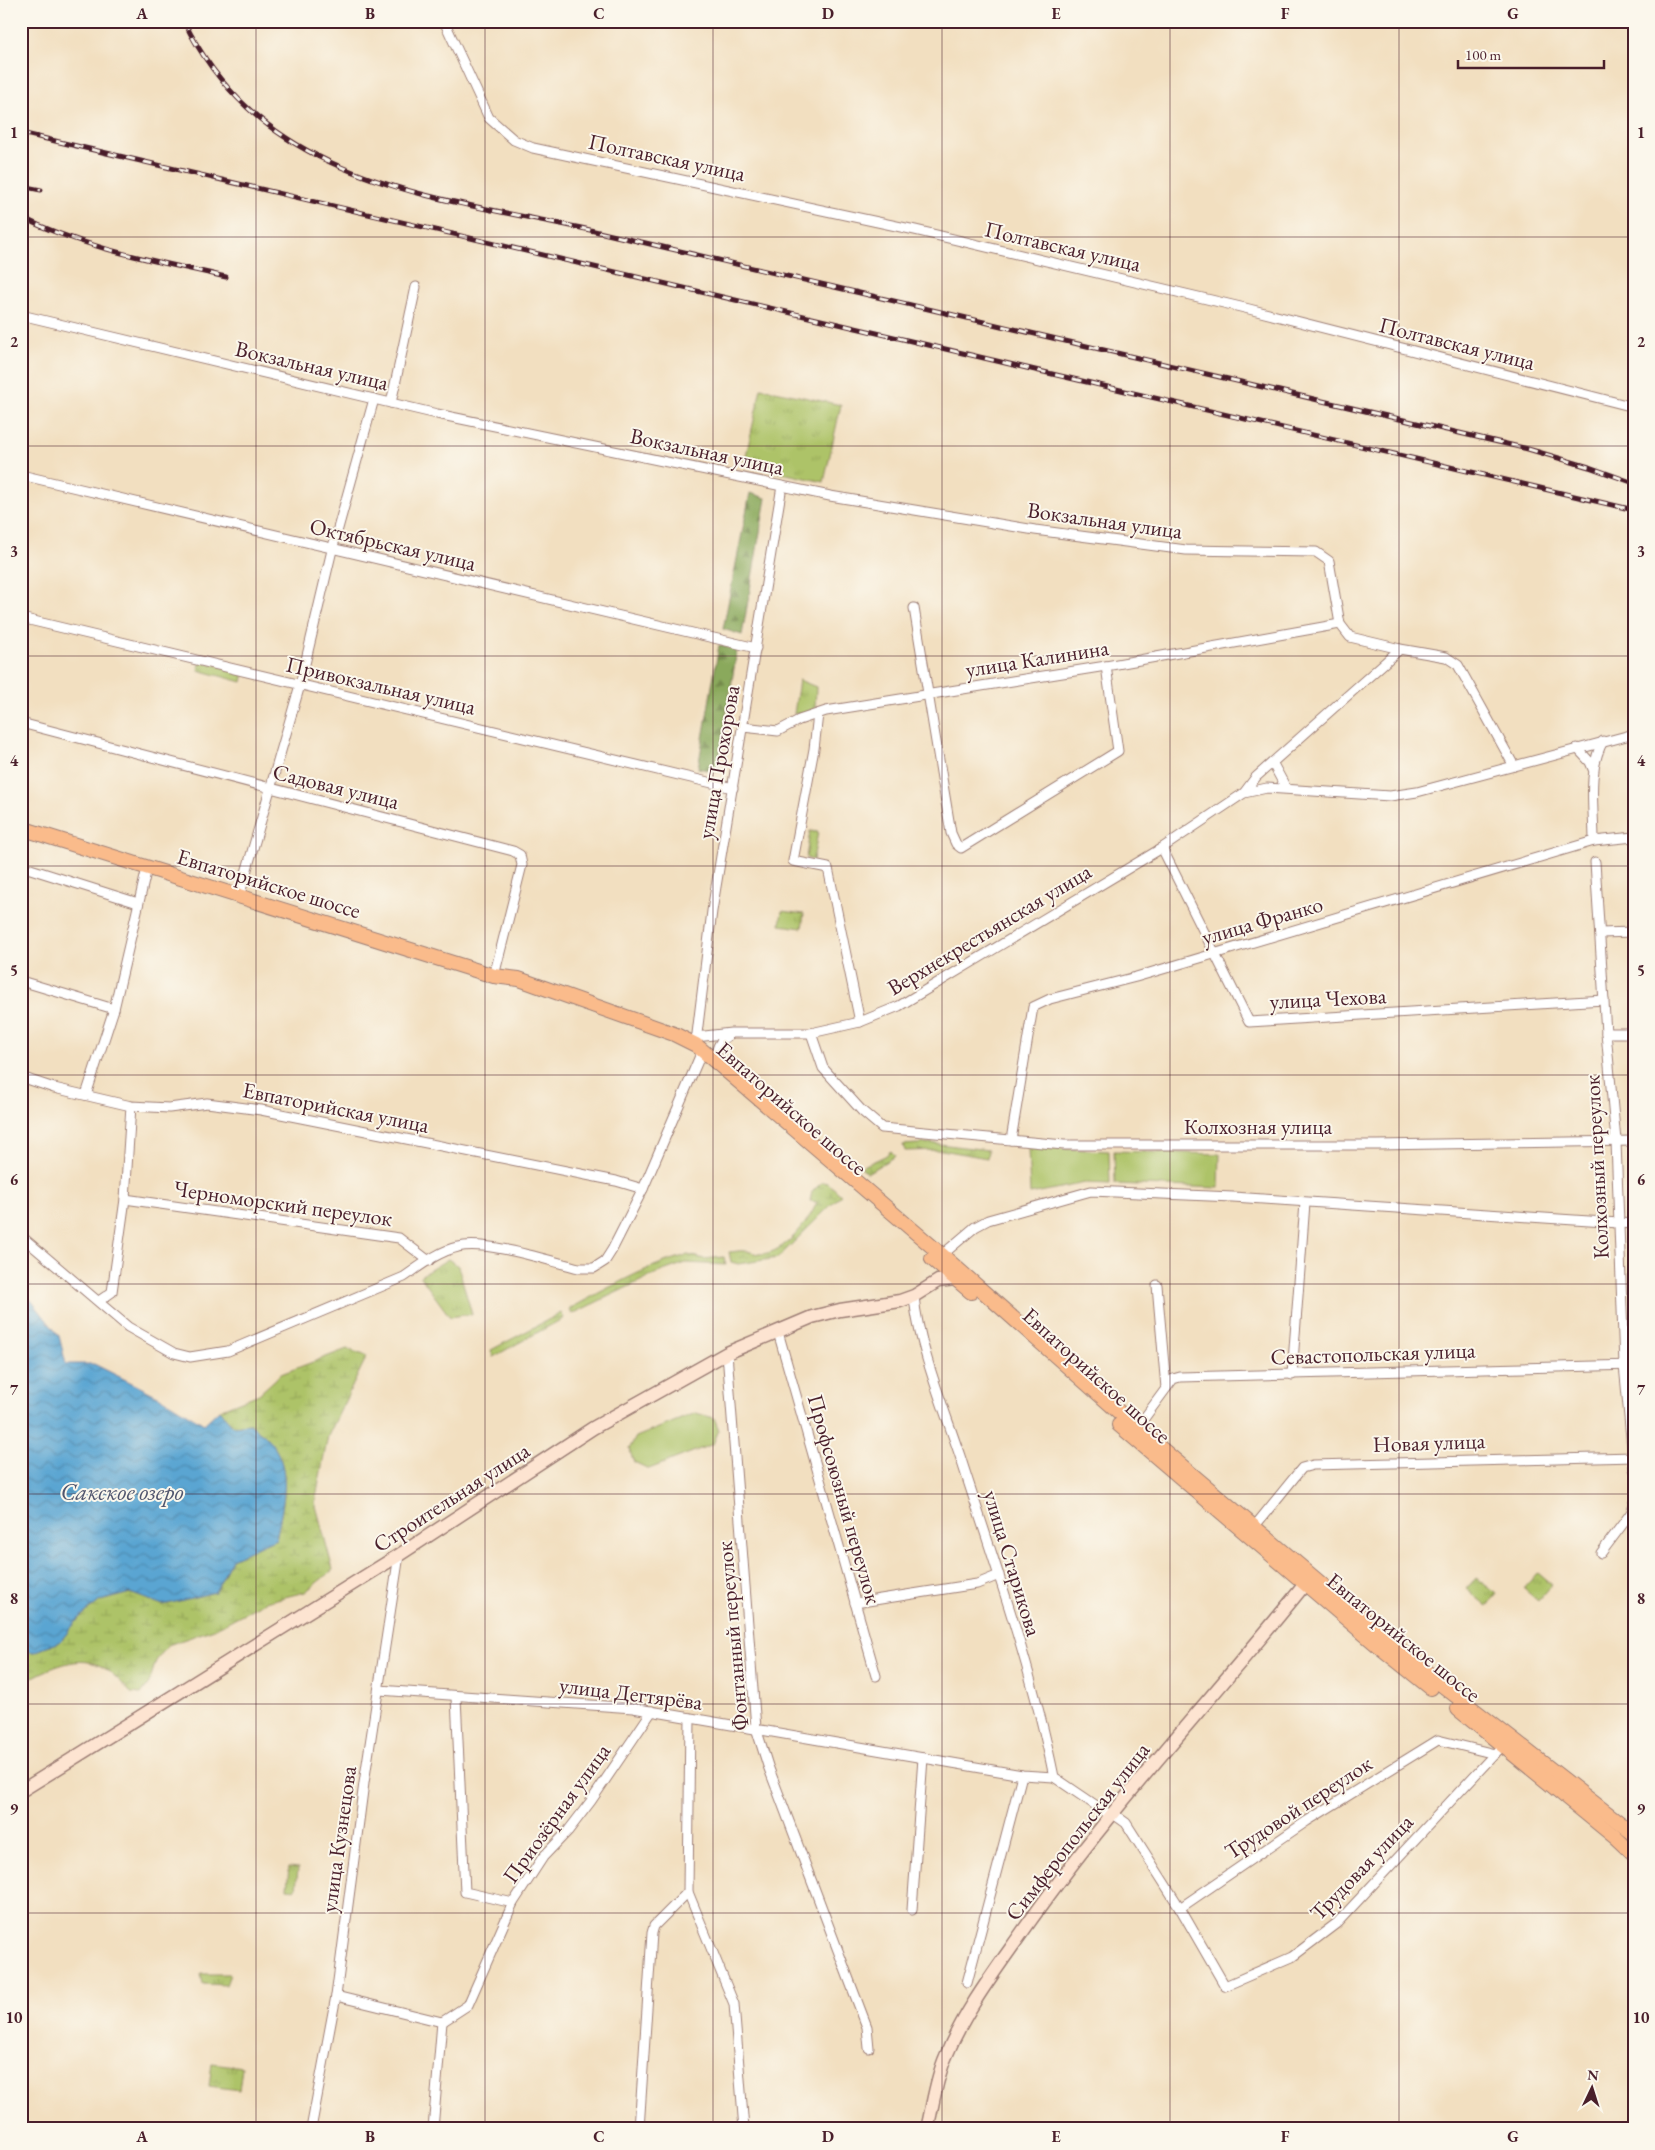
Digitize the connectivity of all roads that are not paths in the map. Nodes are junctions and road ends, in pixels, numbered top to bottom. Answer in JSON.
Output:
{"nodes":[{"id":1,"x":444,"y":21,"type":"edge"},
{"id":2,"x":416,"y":287,"type":"dead end"},
{"id":3,"x":21,"y":315,"type":"edge"},
{"id":4,"x":374,"y":399,"type":"junction"},
{"id":5,"x":390,"y":403,"type":"junction"},
{"id":6,"x":1634,"y":407,"type":"edge"},
{"id":7,"x":21,"y":476,"type":"edge"},
{"id":8,"x":782,"y":486,"type":"junction"},
{"id":9,"x":332,"y":550,"type":"junction"},
{"id":10,"x":914,"y":608,"type":"dead end"},
{"id":11,"x":21,"y":618,"type":"edge"},
{"id":12,"x":1340,"y":624,"type":"junction"},
{"id":13,"x":756,"y":648,"type":"junction"},
{"id":14,"x":1400,"y":649,"type":"junction"},
{"id":15,"x":1106,"y":666,"type":"junction"},
{"id":16,"x":300,"y":685,"type":"junction"},
{"id":17,"x":928,"y":694,"type":"junction"},
{"id":18,"x":818,"y":714,"type":"junction"},
{"id":19,"x":21,"y":723,"type":"edge"},
{"id":20,"x":743,"y":727,"type":"junction"},
{"id":21,"x":1634,"y":734,"type":"edge"},
{"id":22,"x":1604,"y":741,"type":"junction"},
{"id":23,"x":1577,"y":748,"type":"junction"},
{"id":24,"x":1273,"y":764,"type":"junction"},
{"id":25,"x":1514,"y":766,"type":"junction"},
{"id":26,"x":1594,"y":772,"type":"junction"},
{"id":27,"x":733,"y":788,"type":"junction"},
{"id":28,"x":1286,"y":788,"type":"junction"},
{"id":29,"x":270,"y":789,"type":"junction"},
{"id":30,"x":1244,"y":792,"type":"junction"},
{"id":31,"x":21,"y":828,"type":"edge"},
{"id":32,"x":1634,"y":837,"type":"edge"},
{"id":33,"x":1594,"y":842,"type":"junction"},
{"id":34,"x":1162,"y":848,"type":"junction"},
{"id":35,"x":1595,"y":862,"type":"dead end"},
{"id":36,"x":21,"y":866,"type":"edge"},
{"id":37,"x":147,"y":868,"type":"junction"},
{"id":38,"x":239,"y":897,"type":"junction"},
{"id":39,"x":138,"y":903,"type":"junction"},
{"id":40,"x":1634,"y":932,"type":"edge"},
{"id":41,"x":1600,"y":933,"type":"junction"},
{"id":42,"x":1215,"y":954,"type":"junction"},
{"id":43,"x":499,"y":978,"type":"junction"},
{"id":44,"x":21,"y":981,"type":"edge"},
{"id":45,"x":1604,"y":1000,"type":"junction"},
{"id":46,"x":114,"y":1008,"type":"junction"},
{"id":47,"x":860,"y":1022,"type":"junction"},
{"id":48,"x":731,"y":1033,"type":"junction"},
{"id":49,"x":811,"y":1033,"type":"junction"},
{"id":50,"x":1606,"y":1033,"type":"junction"},
{"id":51,"x":1634,"y":1033,"type":"edge"},
{"id":52,"x":697,"y":1046,"type":"junction"},
{"id":53,"x":716,"y":1062,"type":"junction"},
{"id":54,"x":21,"y":1076,"type":"edge"},
{"id":55,"x":86,"y":1095,"type":"junction"},
{"id":56,"x":132,"y":1106,"type":"junction"},
{"id":57,"x":1015,"y":1141,"type":"junction"},
{"id":58,"x":1616,"y":1141,"type":"junction"},
{"id":59,"x":1634,"y":1141,"type":"edge"},
{"id":60,"x":643,"y":1189,"type":"junction"},
{"id":61,"x":125,"y":1198,"type":"junction"},
{"id":62,"x":1305,"y":1202,"type":"junction"},
{"id":63,"x":1618,"y":1224,"type":"junction"},
{"id":64,"x":1634,"y":1224,"type":"edge"},
{"id":65,"x":21,"y":1236,"type":"edge"},
{"id":66,"x":937,"y":1257,"type":"junction"},
{"id":67,"x":429,"y":1261,"type":"junction"},
{"id":68,"x":954,"y":1279,"type":"junction"},
{"id":69,"x":1157,"y":1285,"type":"dead end"},
{"id":70,"x":919,"y":1292,"type":"junction"},
{"id":71,"x":99,"y":1302,"type":"junction"},
{"id":72,"x":778,"y":1332,"type":"junction"},
{"id":73,"x":727,"y":1353,"type":"junction"},
{"id":74,"x":1634,"y":1364,"type":"edge"},
{"id":75,"x":1624,"y":1365,"type":"junction"},
{"id":76,"x":1292,"y":1375,"type":"junction"},
{"id":77,"x":1166,"y":1388,"type":"junction"},
{"id":78,"x":1137,"y":1428,"type":"junction"},
{"id":79,"x":1633,"y":1457,"type":"edge"},
{"id":80,"x":1634,"y":1469,"type":"edge"},
{"id":81,"x":1634,"y":1504,"type":"edge"},
{"id":82,"x":1254,"y":1527,"type":"junction"},
{"id":83,"x":1601,"y":1553,"type":"dead end"},
{"id":84,"x":399,"y":1555,"type":"junction"},
{"id":85,"x":999,"y":1575,"type":"junction"},
{"id":86,"x":1305,"y":1584,"type":"junction"},
{"id":87,"x":855,"y":1603,"type":"junction"},
{"id":88,"x":876,"y":1676,"type":"dead end"},
{"id":89,"x":379,"y":1690,"type":"junction"},
{"id":90,"x":456,"y":1696,"type":"junction"},
{"id":91,"x":652,"y":1711,"type":"junction"},
{"id":92,"x":690,"y":1718,"type":"junction"},
{"id":93,"x":756,"y":1728,"type":"junction"},
{"id":94,"x":1499,"y":1750,"type":"junction"},
{"id":95,"x":923,"y":1758,"type":"junction"},
{"id":96,"x":1022,"y":1775,"type":"junction"},
{"id":97,"x":1054,"y":1777,"type":"junction"},
{"id":98,"x":21,"y":1791,"type":"edge"},
{"id":99,"x":1111,"y":1814,"type":"junction"},
{"id":100,"x":1634,"y":1834,"type":"edge"},
{"id":101,"x":1634,"y":1855,"type":"edge"},
{"id":102,"x":688,"y":1892,"type":"junction"},
{"id":103,"x":513,"y":1903,"type":"junction"},
{"id":104,"x":1180,"y":1908,"type":"junction"},
{"id":105,"x":912,"y":1910,"type":"dead end"},
{"id":106,"x":967,"y":1983,"type":"dead end"},
{"id":107,"x":336,"y":1996,"type":"junction"},
{"id":108,"x":442,"y":2022,"type":"junction"},
{"id":109,"x":869,"y":2048,"type":"dead end"},
{"id":110,"x":311,"y":2129,"type":"edge"},
{"id":111,"x":433,"y":2129,"type":"edge"},
{"id":112,"x":638,"y":2129,"type":"edge"},
{"id":113,"x":744,"y":2129,"type":"edge"},
{"id":114,"x":927,"y":2129,"type":"edge"}],
"edges":[{"from":1,"to":6,"type":"street","name":"Полтавская улица"},
{"from":2,"to":5,"type":"street"},
{"from":3,"to":4,"type":"street","name":"Вокзальная улица"},
{"from":4,"to":5,"type":"street","name":"Вокзальная улица"},
{"from":4,"to":9,"type":"street"},
{"from":5,"to":8,"type":"street","name":"Вокзальная улица"},
{"from":7,"to":9,"type":"street","name":"Октябрьская улица"},
{"from":8,"to":12,"type":"street","name":"Вокзальная улица"},
{"from":8,"to":13,"type":"street","name":"улица Прохорова"},
{"from":9,"to":13,"type":"street","name":"Октябрьская улица"},
{"from":9,"to":16,"type":"street"},
{"from":10,"to":17,"type":"street"},
{"from":11,"to":16,"type":"street","name":"Привокзальная улица"},
{"from":12,"to":14,"type":"street"},
{"from":12,"to":15,"type":"street","name":"улица Калинина"},
{"from":13,"to":20,"type":"street","name":"улица Прохорова"},
{"from":14,"to":24,"type":"street","name":"Верхнекрестьянская улица"},
{"from":14,"to":25,"type":"street"},
{"from":15,"to":17,"type":"street","name":"улица Калинина"},
{"from":15,"to":17,"type":"street"},
{"from":16,"to":27,"type":"street","name":"Привокзальная улица"},
{"from":16,"to":29,"type":"street"},
{"from":17,"to":18,"type":"street","name":"улица Калинина"},
{"from":18,"to":20,"type":"street","name":"улица Калинина"},
{"from":18,"to":47,"type":"street"},
{"from":19,"to":29,"type":"street","name":"Садовая улица"},
{"from":20,"to":27,"type":"street","name":"улица Прохорова"},
{"from":21,"to":22,"type":"street","name":"Верхнекрестьянская улица"},
{"from":22,"to":23,"type":"street","name":"Верхнекрестьянская улица"},
{"from":22,"to":26,"type":"street"},
{"from":23,"to":25,"type":"street","name":"Верхнекрестьянская улица"},
{"from":23,"to":26,"type":"street"},
{"from":24,"to":28,"type":"street"},
{"from":24,"to":30,"type":"street","name":"Верхнекрестьянская улица"},
{"from":25,"to":28,"type":"street","name":"Верхнекрестьянская улица"},
{"from":26,"to":33,"type":"street"},
{"from":27,"to":52,"type":"street","name":"улица Прохорова"},
{"from":28,"to":30,"type":"street","name":"Верхнекрестьянская улица"},
{"from":29,"to":38,"type":"street"},
{"from":29,"to":43,"type":"street","name":"Садовая улица"},
{"from":30,"to":34,"type":"street","name":"Верхнекрестьянская улица"},
{"from":31,"to":37,"type":"main road","name":"Евпаторийское шоссе"},
{"from":32,"to":33,"type":"street","name":"улица Франко"},
{"from":33,"to":42,"type":"street","name":"улица Франко"},
{"from":34,"to":42,"type":"street","name":"улица Чехова"},
{"from":34,"to":47,"type":"street","name":"Верхнекрестьянская улица"},
{"from":35,"to":41,"type":"street","name":"Колхозный переулок"},
{"from":36,"to":39,"type":"street"},
{"from":37,"to":38,"type":"main road","name":"Евпаторийское шоссе"},
{"from":37,"to":39,"type":"street"},
{"from":38,"to":43,"type":"main road","name":"Евпаторийское шоссе"},
{"from":39,"to":46,"type":"street"},
{"from":40,"to":41,"type":"street"},
{"from":41,"to":45,"type":"street","name":"Колхозный переулок"},
{"from":42,"to":45,"type":"street","name":"улица Чехова"},
{"from":42,"to":57,"type":"street","name":"улица Франко"},
{"from":43,"to":52,"type":"main road","name":"Евпаторийское шоссе"},
{"from":44,"to":46,"type":"street"},
{"from":45,"to":50,"type":"street","name":"Колхозный переулок"},
{"from":46,"to":55,"type":"street"},
{"from":47,"to":49,"type":"street","name":"Верхнекрестьянская улица"},
{"from":48,"to":49,"type":"street","name":"Верхнекрестьянская улица"},
{"from":48,"to":52,"type":"street","name":"Верхнекрестьянская улица"},
{"from":48,"to":53,"type":"street"},
{"from":49,"to":57,"type":"street","name":"Колхозная улица"},
{"from":50,"to":51,"type":"street"},
{"from":50,"to":58,"type":"street","name":"Колхозный переулок"},
{"from":52,"to":53,"type":"main road","name":"Евпаторийское шоссе"},
{"from":52,"to":60,"type":"street","name":"улица Прохорова"},
{"from":52,"to":66,"type":"main road","name":"Евпаторийское шоссе"},
{"from":53,"to":66,"type":"main road","name":"Евпаторийское шоссе"},
{"from":54,"to":55,"type":"street","name":"Евпаторийская улица"},
{"from":55,"to":56,"type":"street","name":"Евпаторийская улица"},
{"from":56,"to":60,"type":"street","name":"Евпаторийская улица"},
{"from":56,"to":61,"type":"street"},
{"from":57,"to":58,"type":"street","name":"Колхозная улица"},
{"from":58,"to":59,"type":"street","name":"Колхозная улица"},
{"from":58,"to":63,"type":"street","name":"Колхозный переулок"},
{"from":60,"to":67,"type":"street","name":"улица Прохорова"},
{"from":61,"to":67,"type":"street","name":"Черноморский переулок"},
{"from":61,"to":71,"type":"street"},
{"from":62,"to":63,"type":"street"},
{"from":62,"to":66,"type":"street"},
{"from":62,"to":76,"type":"street"},
{"from":63,"to":64,"type":"street"},
{"from":63,"to":75,"type":"street","name":"Колхозный переулок"},
{"from":65,"to":71,"type":"street"},
{"from":66,"to":68,"type":"main road","name":"Евпаторийское шоссе"},
{"from":66,"to":70,"type":"street"},
{"from":66,"to":78,"type":"main road","name":"Евпаторийское шоссе"},
{"from":67,"to":71,"type":"street"},
{"from":68,"to":70,"type":"street","name":"Строительная улица"},
{"from":68,"to":86,"type":"main road","name":"Евпаторийское шоссе"},
{"from":69,"to":77,"type":"street"},
{"from":70,"to":72,"type":"street","name":"Строительная улица"},
{"from":70,"to":85,"type":"street","name":"улица Старикова"},
{"from":72,"to":73,"type":"street","name":"Строительная улица"},
{"from":72,"to":87,"type":"street","name":"Профсоюзный переулок"},
{"from":73,"to":84,"type":"street","name":"Строительная улица"},
{"from":73,"to":93,"type":"street","name":"Фонтанный переулок"},
{"from":74,"to":75,"type":"street","name":"Севастопольская улица"},
{"from":75,"to":76,"type":"street","name":"Севастопольская улица"},
{"from":75,"to":79,"type":"street","name":"Колхозный переулок"},
{"from":76,"to":77,"type":"street","name":"Севастопольская улица"},
{"from":77,"to":78,"type":"street","name":"Севастопольская улица"},
{"from":78,"to":82,"type":"main road","name":"Евпаторийское шоссе"},
{"from":79,"to":80,"type":"street","name":"Колхозный переулок"},
{"from":79,"to":82,"type":"street","name":"Новая улица"},
{"from":81,"to":83,"type":"street"},
{"from":82,"to":100,"type":"main road","name":"Евпаторийское шоссе"},
{"from":84,"to":89,"type":"street","name":"улица Кузнецова"},
{"from":84,"to":98,"type":"street","name":"Строительная улица"},
{"from":85,"to":87,"type":"street"},
{"from":85,"to":97,"type":"street","name":"улица Старикова"},
{"from":86,"to":94,"type":"main road","name":"Евпаторийское шоссе"},
{"from":86,"to":99,"type":"street","name":"Симферопольская улица"},
{"from":87,"to":88,"type":"street","name":"Профсоюзный переулок"},
{"from":89,"to":90,"type":"street","name":"улица Дегтярёва"},
{"from":89,"to":107,"type":"street","name":"улица Кузнецова"},
{"from":90,"to":91,"type":"street","name":"улица Дегтярёва"},
{"from":90,"to":103,"type":"street"},
{"from":91,"to":92,"type":"street","name":"улица Дегтярёва"},
{"from":91,"to":103,"type":"street","name":"Приозёрная улица"},
{"from":92,"to":93,"type":"street","name":"улица Дегтярёва"},
{"from":92,"to":102,"type":"street"},
{"from":93,"to":95,"type":"street","name":"улица Дегтярёва"},
{"from":93,"to":109,"type":"street","name":"Фонтанный переулок"},
{"from":94,"to":101,"type":"main road","name":"Евпаторийское шоссе"},
{"from":94,"to":104,"type":"street","name":"Трудовой переулок"},
{"from":94,"to":104,"type":"street","name":"Трудовая улица"},
{"from":95,"to":96,"type":"street","name":"улица Дегтярёва"},
{"from":95,"to":105,"type":"street"},
{"from":96,"to":97,"type":"street","name":"улица Дегтярёва"},
{"from":96,"to":106,"type":"street"},
{"from":97,"to":99,"type":"street"},
{"from":99,"to":104,"type":"street"},
{"from":99,"to":114,"type":"street","name":"Симферопольская улица"},
{"from":102,"to":112,"type":"street"},
{"from":102,"to":113,"type":"street"},
{"from":103,"to":108,"type":"street","name":"Приозёрная улица"},
{"from":107,"to":108,"type":"street"},
{"from":107,"to":110,"type":"street","name":"улица Кузнецова"},
{"from":108,"to":111,"type":"street"}]}
